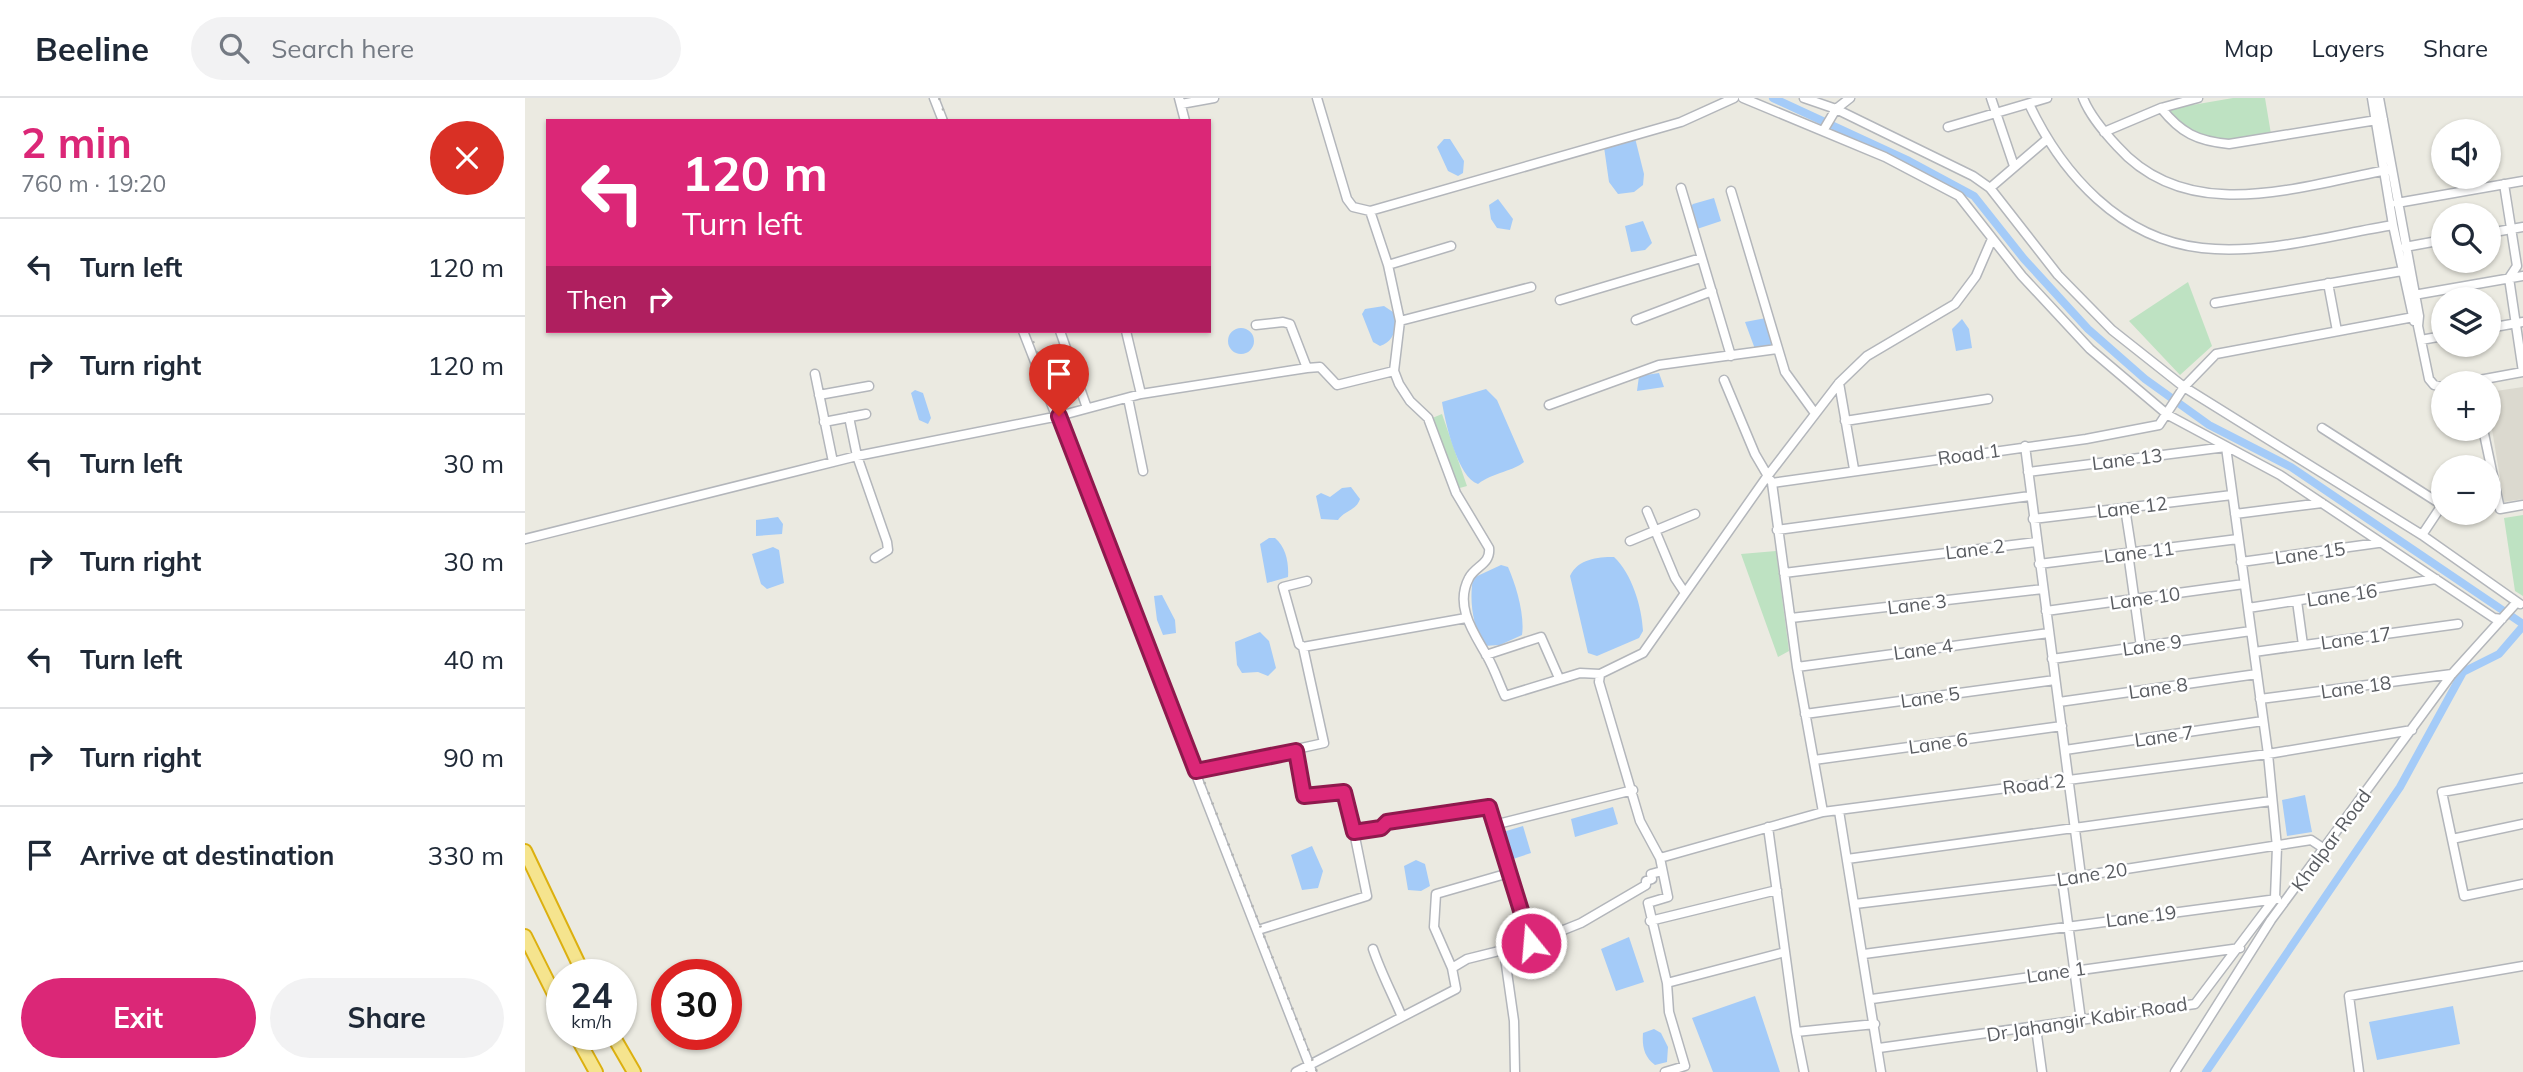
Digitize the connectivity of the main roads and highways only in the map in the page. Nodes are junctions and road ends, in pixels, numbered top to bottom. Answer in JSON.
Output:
{"nodes":[{"id":1,"x":525,"y":851,"type":"edge"},
{"id":2,"x":525,"y":936,"type":"edge"},
{"id":3,"x":576,"y":959,"type":"edge"},
{"id":4,"x":546,"y":978,"type":"edge"},
{"id":5,"x":584,"y":1050,"type":"edge"},
{"id":6,"x":621,"y":1050,"type":"edge"},
{"id":7,"x":596,"y":1072,"type":"edge"},
{"id":8,"x":634,"y":1072,"type":"edge"}],
"edges":[{"from":1,"to":3,"type":"highway"},
{"from":2,"to":4,"type":"highway"},
{"from":5,"to":7,"type":"highway"},
{"from":6,"to":8,"type":"highway"}]}
